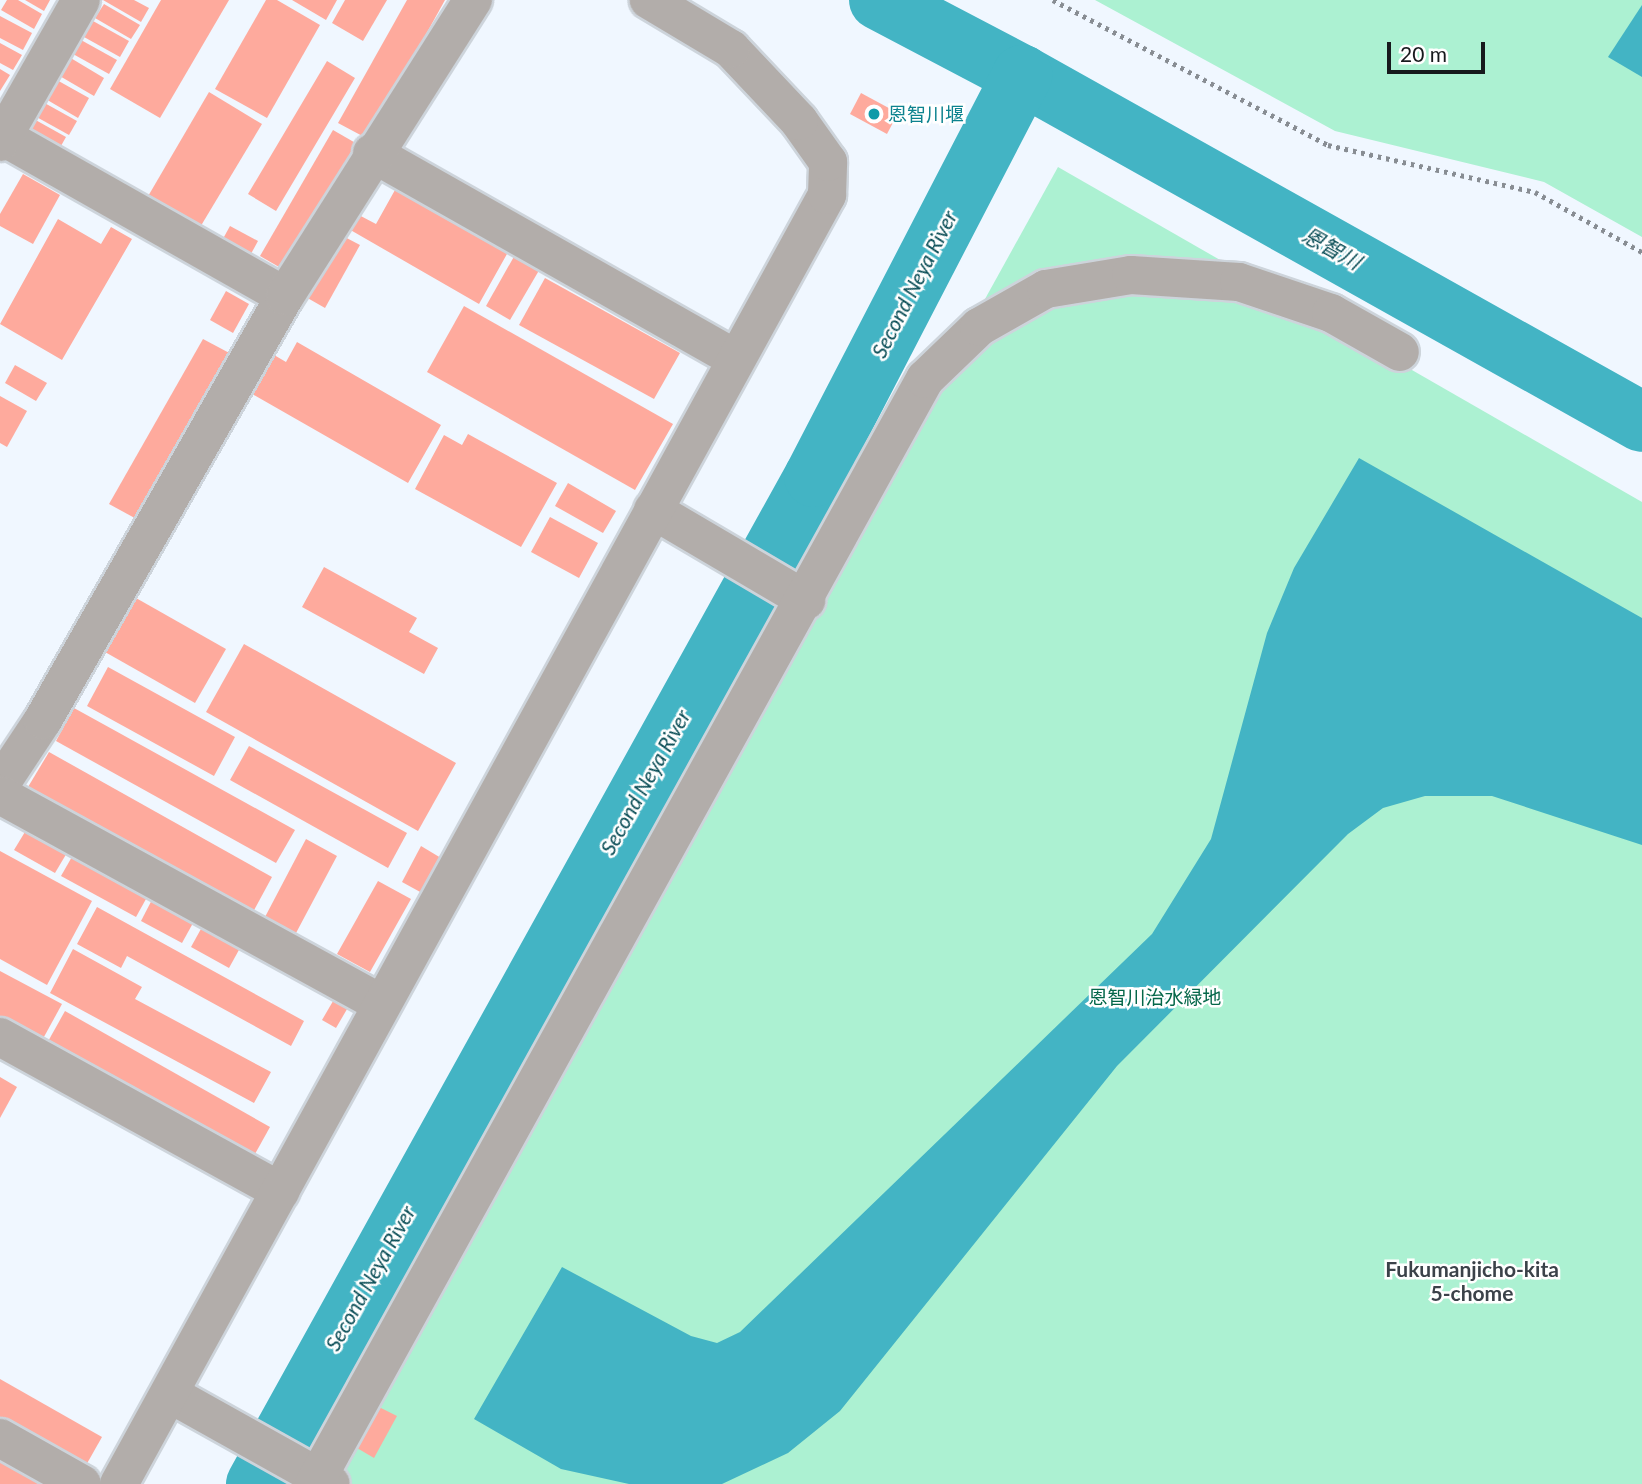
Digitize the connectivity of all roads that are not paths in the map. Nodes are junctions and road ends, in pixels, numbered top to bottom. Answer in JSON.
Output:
{"nodes":[{"id":1,"x":81,"y":0,"type":"edge"},
{"id":2,"x":472,"y":0,"type":"edge"},
{"id":3,"x":649,"y":0,"type":"edge"},
{"id":4,"x":1,"y":138,"type":"edge"},
{"id":5,"x":372,"y":153,"type":"junction"},
{"id":6,"x":285,"y":296,"type":"junction"},
{"id":7,"x":1400,"y":352,"type":"dead end"},
{"id":8,"x":736,"y":359,"type":"junction"},
{"id":9,"x":653,"y":510,"type":"junction"},
{"id":10,"x":806,"y":600,"type":"junction"},
{"id":11,"x":0,"y":785,"type":"edge"},
{"id":12,"x":0,"y":795,"type":"edge"},
{"id":13,"x":382,"y":1004,"type":"junction"},
{"id":14,"x":0,"y":1037,"type":"edge"},
{"id":15,"x":280,"y":1191,"type":"junction"},
{"id":16,"x":170,"y":1394,"type":"junction"},
{"id":17,"x":0,"y":1438,"type":"edge"},
{"id":18,"x":321,"y":1482,"type":"edge"},
{"id":19,"x":82,"y":1484,"type":"edge"},
{"id":20,"x":119,"y":1484,"type":"edge"}],
"edges":[{"from":1,"to":4,"type":"street"},
{"from":2,"to":5,"type":"street"},
{"from":3,"to":8,"type":"street"},
{"from":4,"to":6,"type":"street"},
{"from":5,"to":6,"type":"street"},
{"from":5,"to":8,"type":"street"},
{"from":6,"to":11,"type":"street"},
{"from":7,"to":10,"type":"street"},
{"from":8,"to":9,"type":"street"},
{"from":9,"to":10,"type":"street"},
{"from":9,"to":13,"type":"street"},
{"from":10,"to":18,"type":"street"},
{"from":12,"to":13,"type":"street"},
{"from":13,"to":15,"type":"street"},
{"from":14,"to":15,"type":"street"},
{"from":15,"to":16,"type":"street"},
{"from":16,"to":18,"type":"street"},
{"from":16,"to":20,"type":"street"},
{"from":17,"to":19,"type":"street"}]}
